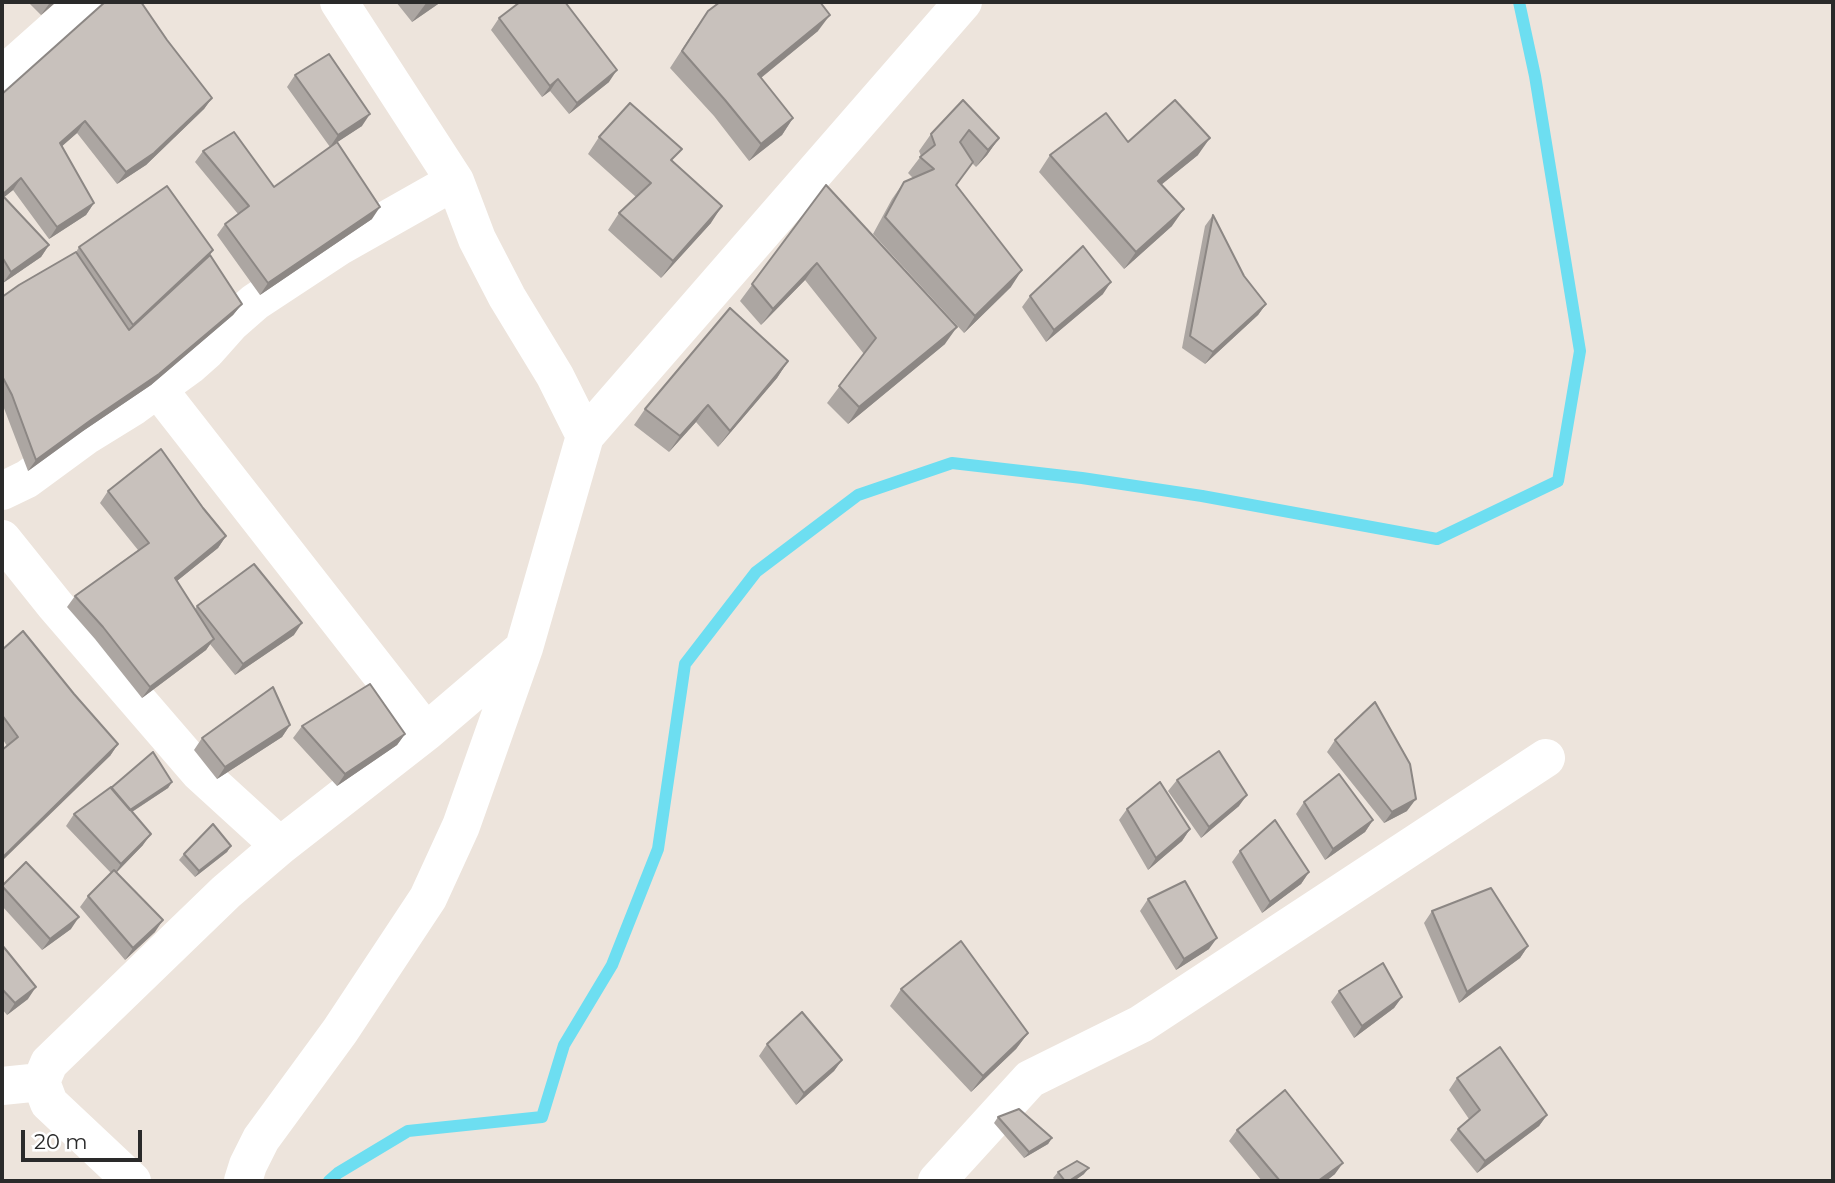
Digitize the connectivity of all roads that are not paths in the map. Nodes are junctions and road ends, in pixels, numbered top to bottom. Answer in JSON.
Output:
{"nodes":[{"id":1,"x":85,"y":2,"type":"edge"},
{"id":2,"x":339,"y":2,"type":"edge"},
{"id":3,"x":963,"y":2,"type":"edge"},
{"id":4,"x":2,"y":76,"type":"edge"},
{"id":5,"x":455,"y":181,"type":"junction"},
{"id":6,"x":158,"y":389,"type":"junction"},
{"id":7,"x":585,"y":436,"type":"junction"},
{"id":8,"x":2,"y":491,"type":"edge"},
{"id":9,"x":2,"y":539,"type":"edge"},
{"id":10,"x":524,"y":648,"type":"junction"},
{"id":11,"x":426,"y":732,"type":"junction"},
{"id":12,"x":1546,"y":758,"type":"dead end"},
{"id":13,"x":280,"y":846,"type":"junction"},
{"id":14,"x":41,"y":1082,"type":"junction"},
{"id":15,"x":2,"y":1086,"type":"edge"},
{"id":16,"x":131,"y":1181,"type":"edge"},
{"id":17,"x":243,"y":1181,"type":"edge"},
{"id":18,"x":937,"y":1181,"type":"edge"}],
"edges":[{"from":1,"to":4,"type":"street"},
{"from":2,"to":5,"type":"street"},
{"from":3,"to":7,"type":"street"},
{"from":5,"to":6,"type":"street"},
{"from":5,"to":7,"type":"street"},
{"from":6,"to":8,"type":"street"},
{"from":6,"to":11,"type":"street"},
{"from":7,"to":10,"type":"street"},
{"from":9,"to":13,"type":"street"},
{"from":10,"to":11,"type":"street"},
{"from":10,"to":17,"type":"street"},
{"from":11,"to":13,"type":"street"},
{"from":12,"to":18,"type":"street"},
{"from":13,"to":14,"type":"street"},
{"from":14,"to":15,"type":"street"},
{"from":14,"to":16,"type":"street"}]}
